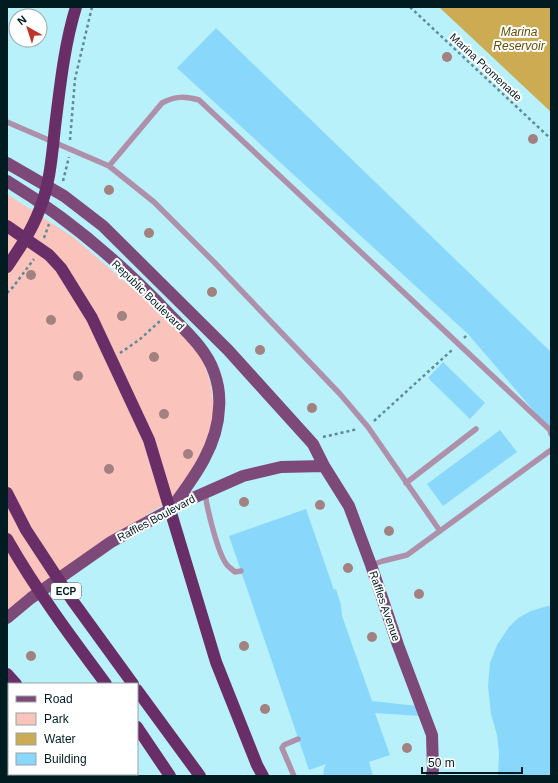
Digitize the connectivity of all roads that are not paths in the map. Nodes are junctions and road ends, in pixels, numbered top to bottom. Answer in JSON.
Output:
{"nodes":[{"id":1,"x":76,"y":7,"type":"edge"},
{"id":2,"x":7,"y":122,"type":"edge"},
{"id":3,"x":7,"y":163,"type":"edge"},
{"id":4,"x":109,"y":166,"type":"junction"},
{"id":5,"x":7,"y":181,"type":"edge"},
{"id":6,"x":7,"y":226,"type":"edge"},
{"id":7,"x":7,"y":267,"type":"edge"},
{"id":8,"x":476,"y":429,"type":"dead end"},
{"id":9,"x":551,"y":434,"type":"edge"},
{"id":10,"x":312,"y":444,"type":"joint"},
{"id":11,"x":551,"y":450,"type":"edge"},
{"id":12,"x":324,"y":466,"type":"junction"},
{"id":13,"x":406,"y":483,"type":"junction"},
{"id":14,"x":7,"y":493,"type":"edge"},
{"id":15,"x":205,"y":493,"type":"junction"},
{"id":16,"x":170,"y":510,"type":"junction"},
{"id":17,"x":440,"y":531,"type":"junction"},
{"id":18,"x":7,"y":539,"type":"edge"},
{"id":19,"x":372,"y":566,"type":"junction"},
{"id":20,"x":241,"y":571,"type":"dead end"},
{"id":21,"x":7,"y":618,"type":"edge"},
{"id":22,"x":7,"y":674,"type":"edge"},
{"id":23,"x":15,"y":683,"type":"edge"},
{"id":24,"x":105,"y":683,"type":"edge"},
{"id":25,"x":131,"y":683,"type":"edge"},
{"id":26,"x":138,"y":691,"type":"edge"},
{"id":27,"x":138,"y":728,"type":"edge"},
{"id":28,"x":298,"y":739,"type":"dead end"},
{"id":29,"x":170,"y":776,"type":"edge"},
{"id":30,"x":200,"y":776,"type":"edge"},
{"id":31,"x":263,"y":776,"type":"edge"},
{"id":32,"x":294,"y":776,"type":"edge"},
{"id":33,"x":432,"y":776,"type":"edge"}],
"edges":[{"from":1,"to":7,"type":"highway"},
{"from":2,"to":4,"type":"lane"},
{"from":3,"to":10,"type":"main road","name":"Republic Boulevard"},
{"from":4,"to":9,"type":"lane"},
{"from":4,"to":13,"type":"lane"},
{"from":5,"to":16,"type":"main road","name":"Republic Boulevard"},
{"from":6,"to":31,"type":"highway"},
{"from":8,"to":13,"type":"lane"},
{"from":10,"to":12,"type":"main road","name":"Raffles Avenue"},
{"from":11,"to":17,"type":"lane"},
{"from":12,"to":15,"type":"main road","name":"Raffles Boulevard"},
{"from":12,"to":19,"type":"main road","name":"Raffles Avenue"},
{"from":13,"to":17,"type":"lane"},
{"from":14,"to":25,"type":"highway","number":"ECP"},
{"from":15,"to":16,"type":"main road","name":"Raffles Boulevard"},
{"from":15,"to":20,"type":"lane"},
{"from":16,"to":21,"type":"main road","name":"Raffles Boulevard"},
{"from":17,"to":19,"type":"lane"},
{"from":18,"to":24,"type":"highway","number":"ECP"},
{"from":19,"to":33,"type":"main road","name":"Raffles Avenue"},
{"from":22,"to":23,"type":"highway"},
{"from":26,"to":30,"type":"highway"},
{"from":27,"to":29,"type":"highway"},
{"from":28,"to":32,"type":"lane"}]}
